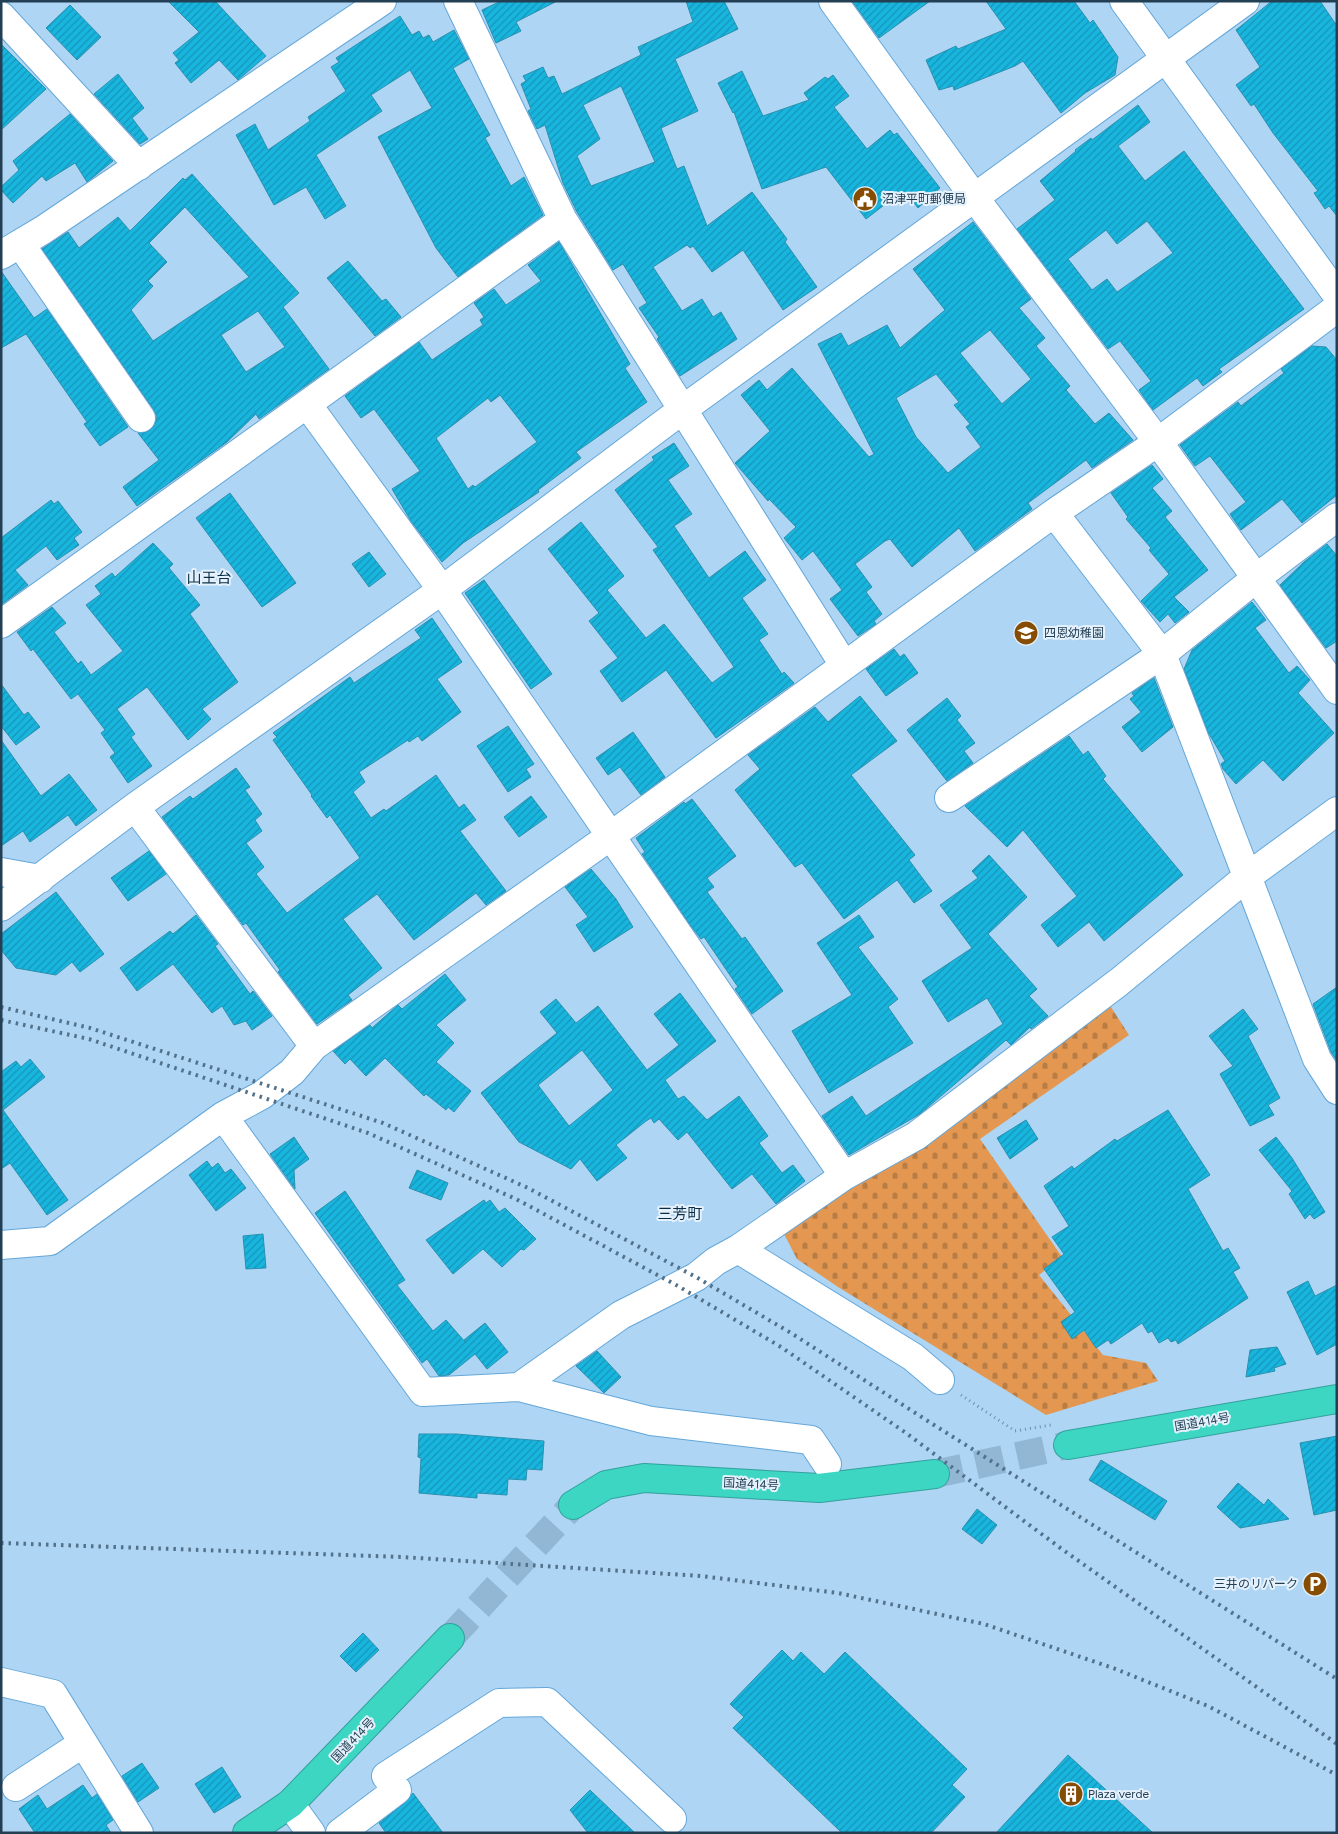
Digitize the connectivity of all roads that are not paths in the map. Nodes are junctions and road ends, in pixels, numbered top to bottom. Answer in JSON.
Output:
{"nodes":[{"id":1,"x":382,"y":1,"type":"edge"},
{"id":2,"x":458,"y":1,"type":"edge"},
{"id":3,"x":833,"y":1,"type":"edge"},
{"id":4,"x":1124,"y":1,"type":"edge"},
{"id":5,"x":1245,"y":1,"type":"edge"},
{"id":6,"x":1,"y":16,"type":"edge"},
{"id":7,"x":1166,"y":59,"type":"junction"},
{"id":8,"x":139,"y":166,"type":"junction"},
{"id":9,"x":974,"y":197,"type":"junction"},
{"id":10,"x":563,"y":220,"type":"junction"},
{"id":11,"x":11,"y":250,"type":"edge"},
{"id":12,"x":1337,"y":295,"type":"edge"},
{"id":13,"x":1337,"y":308,"type":"edge"},
{"id":14,"x":307,"y":404,"type":"junction"},
{"id":15,"x":682,"y":410,"type":"junction"},
{"id":16,"x":141,"y":418,"type":"dead end"},
{"id":17,"x":1158,"y":442,"type":"junction"},
{"id":18,"x":1054,"y":513,"type":"junction"},
{"id":19,"x":1337,"y":517,"type":"edge"},
{"id":20,"x":1255,"y":579,"type":"junction"},
{"id":21,"x":442,"y":590,"type":"junction"},
{"id":22,"x":1,"y":624,"type":"edge"},
{"id":23,"x":1162,"y":654,"type":"junction"},
{"id":24,"x":844,"y":664,"type":"junction"},
{"id":25,"x":1337,"y":690,"type":"edge"},
{"id":26,"x":949,"y":798,"type":"dead end"},
{"id":27,"x":135,"y":807,"type":"junction"},
{"id":28,"x":1337,"y":811,"type":"edge"},
{"id":29,"x":612,"y":835,"type":"junction"},
{"id":30,"x":1,"y":872,"type":"edge"},
{"id":31,"x":1247,"y":878,"type":"junction"},
{"id":32,"x":40,"y":879,"type":"junction"},
{"id":33,"x":1,"y":907,"type":"edge"},
{"id":34,"x":314,"y":1046,"type":"junction"},
{"id":35,"x":1337,"y":1090,"type":"edge"},
{"id":36,"x":224,"y":1116,"type":"junction"},
{"id":37,"x":844,"y":1176,"type":"junction"},
{"id":38,"x":1,"y":1246,"type":"edge"},
{"id":39,"x":738,"y":1249,"type":"junction"},
{"id":40,"x":940,"y":1380,"type":"road end"},
{"id":41,"x":519,"y":1387,"type":"junction"},
{"id":42,"x":1337,"y":1399,"type":"edge"},
{"id":43,"x":1068,"y":1446,"type":"tunnel mouth"},
{"id":44,"x":827,"y":1464,"type":"dead end"},
{"id":45,"x":935,"y":1474,"type":"tunnel mouth"},
{"id":46,"x":573,"y":1505,"type":"tunnel mouth"},
{"id":47,"x":450,"y":1638,"type":"tunnel mouth"},
{"id":48,"x":1,"y":1682,"type":"edge"},
{"id":49,"x":82,"y":1744,"type":"junction"},
{"id":50,"x":16,"y":1787,"type":"dead end"},
{"id":51,"x":290,"y":1804,"type":"junction"},
{"id":52,"x":672,"y":1819,"type":"dead end"},
{"id":53,"x":139,"y":1833,"type":"edge"},
{"id":54,"x":247,"y":1833,"type":"edge"},
{"id":55,"x":311,"y":1833,"type":"edge"},
{"id":56,"x":340,"y":1833,"type":"edge"}],
"edges":[{"from":1,"to":8,"type":"street"},
{"from":2,"to":10,"type":"street"},
{"from":3,"to":9,"type":"street"},
{"from":4,"to":7,"type":"street"},
{"from":5,"to":7,"type":"street"},
{"from":6,"to":8,"type":"street"},
{"from":7,"to":9,"type":"street"},
{"from":7,"to":12,"type":"street"},
{"from":8,"to":11,"type":"street"},
{"from":9,"to":15,"type":"street"},
{"from":9,"to":17,"type":"street"},
{"from":10,"to":14,"type":"street"},
{"from":10,"to":15,"type":"street"},
{"from":11,"to":16,"type":"street"},
{"from":13,"to":17,"type":"street"},
{"from":14,"to":21,"type":"street"},
{"from":14,"to":22,"type":"street"},
{"from":15,"to":21,"type":"street"},
{"from":15,"to":24,"type":"street"},
{"from":17,"to":18,"type":"street"},
{"from":17,"to":20,"type":"street"},
{"from":18,"to":23,"type":"street"},
{"from":18,"to":24,"type":"street"},
{"from":19,"to":20,"type":"street"},
{"from":20,"to":23,"type":"street"},
{"from":20,"to":25,"type":"street"},
{"from":21,"to":27,"type":"street"},
{"from":21,"to":29,"type":"street"},
{"from":23,"to":26,"type":"street"},
{"from":23,"to":31,"type":"street"},
{"from":24,"to":29,"type":"street"},
{"from":27,"to":32,"type":"street"},
{"from":27,"to":34,"type":"street"},
{"from":28,"to":31,"type":"street"},
{"from":29,"to":34,"type":"street"},
{"from":29,"to":37,"type":"street"},
{"from":30,"to":32,"type":"street"},
{"from":31,"to":35,"type":"street"},
{"from":31,"to":37,"type":"street"},
{"from":32,"to":33,"type":"street"},
{"from":34,"to":36,"type":"street"},
{"from":36,"to":38,"type":"street"},
{"from":36,"to":41,"type":"street"},
{"from":37,"to":39,"type":"street"},
{"from":39,"to":40,"type":"street"},
{"from":39,"to":41,"type":"street"},
{"from":41,"to":44,"type":"street"},
{"from":42,"to":43,"type":"highway","name":"国道414号"},
{"from":45,"to":46,"type":"highway","name":"国道414号"},
{"from":47,"to":51,"type":"highway","name":"国道414号"},
{"from":48,"to":49,"type":"street"},
{"from":49,"to":50,"type":"street"},
{"from":49,"to":53,"type":"street"},
{"from":51,"to":54,"type":"highway","name":"国道414号"},
{"from":51,"to":55,"type":"street"},
{"from":52,"to":56,"type":"street"}]}
